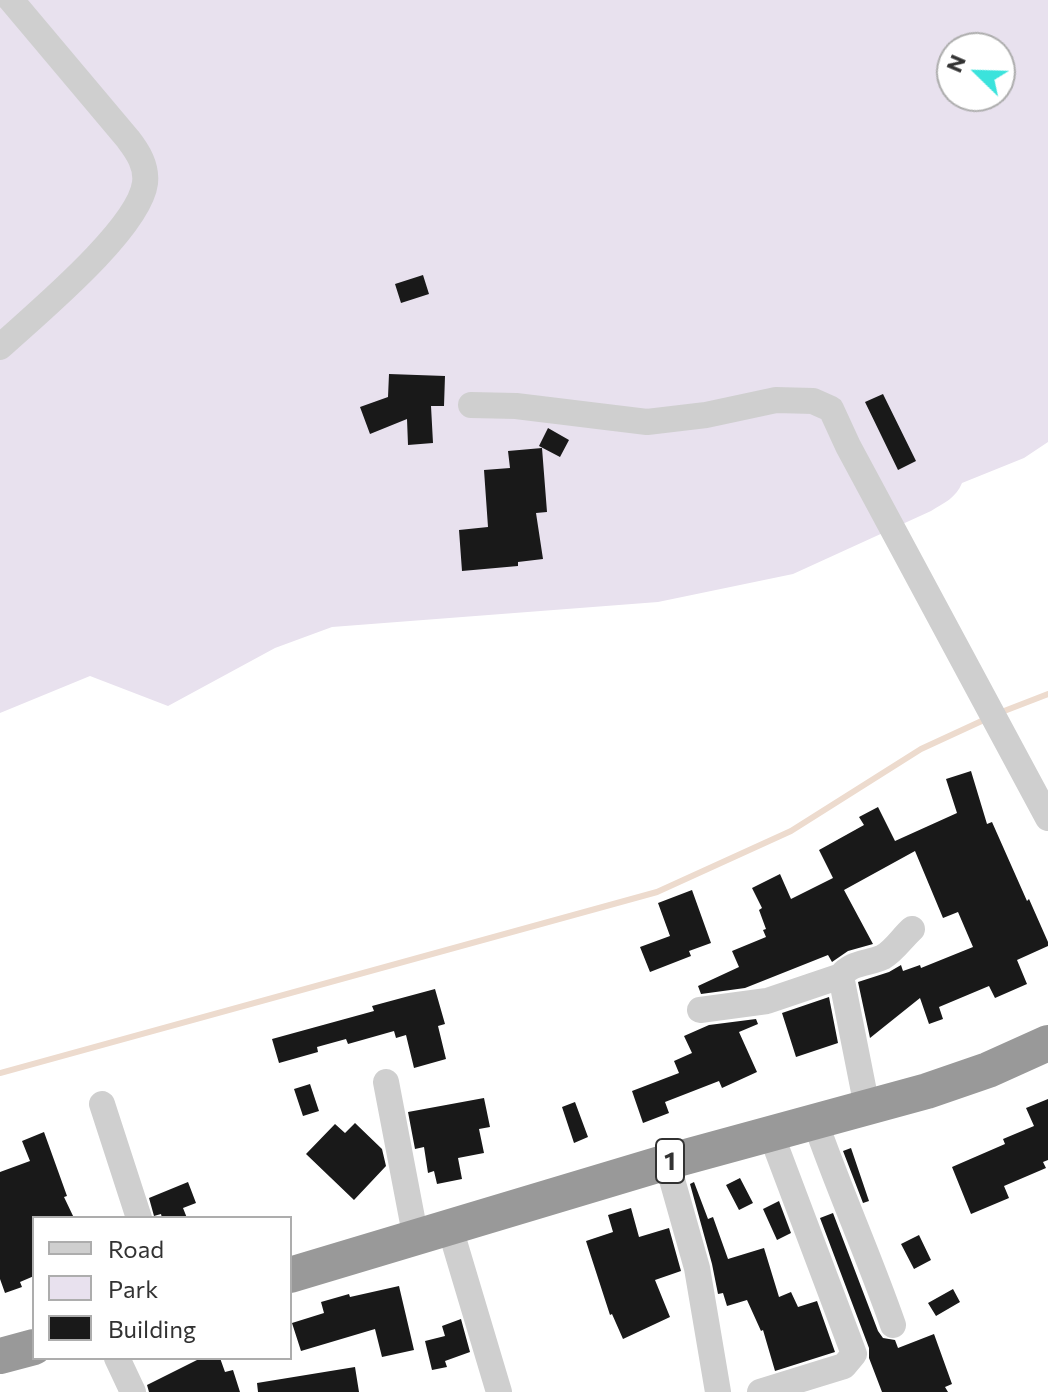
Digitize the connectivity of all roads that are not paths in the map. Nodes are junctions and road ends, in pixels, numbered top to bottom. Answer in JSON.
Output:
{"nodes":[{"id":1,"x":11,"y":0,"type":"edge"},
{"id":2,"x":0,"y":347,"type":"edge"},
{"id":3,"x":471,"y":405,"type":"dead end"},
{"id":4,"x":1048,"y":818,"type":"edge"},
{"id":5,"x":912,"y":929,"type":"dead end"},
{"id":6,"x":841,"y":976,"type":"junction"},
{"id":7,"x":700,"y":1010,"type":"dead end"},
{"id":8,"x":1047,"y":1044,"type":"edge"},
{"id":9,"x":386,"y":1082,"type":"dead end"},
{"id":10,"x":102,"y":1104,"type":"dead end"},
{"id":11,"x":867,"y":1107,"type":"junction"},
{"id":12,"x":815,"y":1121,"type":"junction"},
{"id":13,"x":771,"y":1134,"type":"junction"},
{"id":14,"x":667,"y":1162,"type":"junction"},
{"id":15,"x":138,"y":1216,"type":"edge"},
{"id":16,"x":450,"y":1228,"type":"junction"},
{"id":17,"x":416,"y":1239,"type":"junction"},
{"id":18,"x":292,"y":1274,"type":"edge"},
{"id":19,"x":893,"y":1325,"type":"dead end"},
{"id":20,"x":32,"y":1348,"type":"edge"},
{"id":21,"x":0,"y":1356,"type":"edge"},
{"id":22,"x":118,"y":1360,"type":"edge"},
{"id":23,"x":133,"y":1392,"type":"edge"},
{"id":24,"x":499,"y":1392,"type":"edge"},
{"id":25,"x":718,"y":1392,"type":"edge"},
{"id":26,"x":760,"y":1392,"type":"edge"}],
"edges":[{"from":1,"to":2,"type":"street"},
{"from":3,"to":4,"type":"street"},
{"from":5,"to":6,"type":"street"},
{"from":6,"to":7,"type":"street"},
{"from":6,"to":11,"type":"street"},
{"from":8,"to":11,"type":"highway","number":"1"},
{"from":9,"to":17,"type":"street"},
{"from":10,"to":15,"type":"street"},
{"from":11,"to":12,"type":"highway","number":"1"},
{"from":12,"to":13,"type":"highway","number":"1"},
{"from":12,"to":19,"type":"street"},
{"from":13,"to":14,"type":"highway","number":"1"},
{"from":13,"to":26,"type":"street"},
{"from":14,"to":16,"type":"highway","number":"1"},
{"from":14,"to":25,"type":"street"},
{"from":16,"to":17,"type":"highway","number":"1"},
{"from":16,"to":24,"type":"street"},
{"from":17,"to":18,"type":"highway","number":"1"},
{"from":20,"to":21,"type":"highway"},
{"from":22,"to":23,"type":"street"}]}
